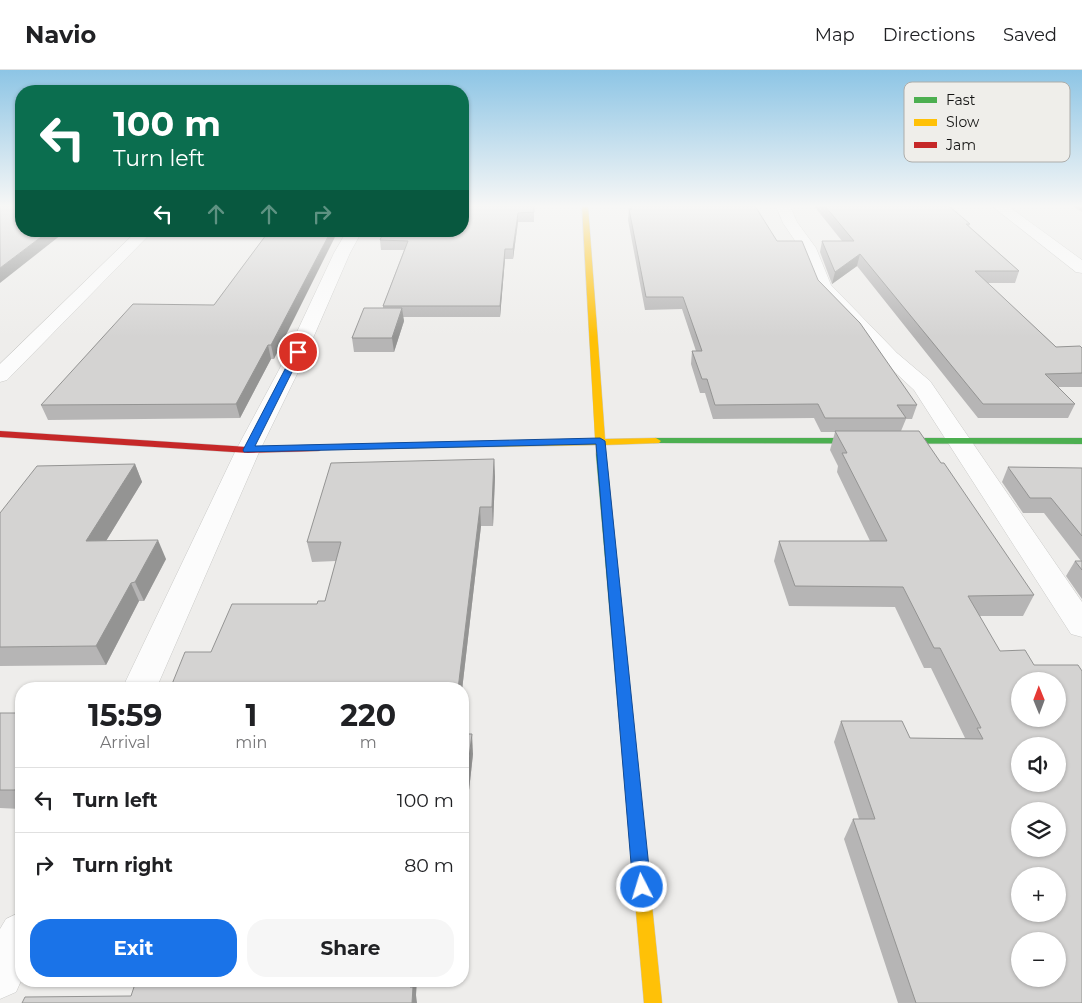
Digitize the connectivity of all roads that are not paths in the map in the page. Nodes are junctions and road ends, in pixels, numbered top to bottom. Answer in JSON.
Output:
{"nodes":[{"id":1,"x":127,"y":250,"type":"edge"},
{"id":2,"x":344,"y":250,"type":"edge"},
{"id":3,"x":588,"y":250,"type":"edge"},
{"id":4,"x":809,"y":250,"type":"edge"},
{"id":5,"x":1057,"y":250,"type":"edge"},
{"id":6,"x":1082,"y":268,"type":"edge"},
{"id":7,"x":0,"y":376,"type":"edge"},
{"id":8,"x":0,"y":434,"type":"edge"},
{"id":9,"x":956,"y":440,"type":"junction"},
{"id":10,"x":600,"y":441,"type":"junction"},
{"id":11,"x":1082,"y":441,"type":"edge"},
{"id":12,"x":248,"y":450,"type":"junction"},
{"id":13,"x":1082,"y":626,"type":"edge"},
{"id":14,"x":142,"y":682,"type":"edge"},
{"id":15,"x":15,"y":946,"type":"edge"},
{"id":16,"x":0,"y":976,"type":"edge"},
{"id":17,"x":653,"y":1003,"type":"edge"}],
"edges":[{"from":1,"to":7,"type":"street"},
{"from":2,"to":12,"type":"street"},
{"from":3,"to":10,"type":"street"},
{"from":4,"to":9,"type":"street"},
{"from":5,"to":6,"type":"street"},
{"from":8,"to":12,"type":"street"},
{"from":9,"to":10,"type":"street"},
{"from":9,"to":11,"type":"street"},
{"from":9,"to":13,"type":"street"},
{"from":10,"to":12,"type":"street"},
{"from":10,"to":17,"type":"street"},
{"from":12,"to":14,"type":"street"},
{"from":15,"to":16,"type":"street"}]}
